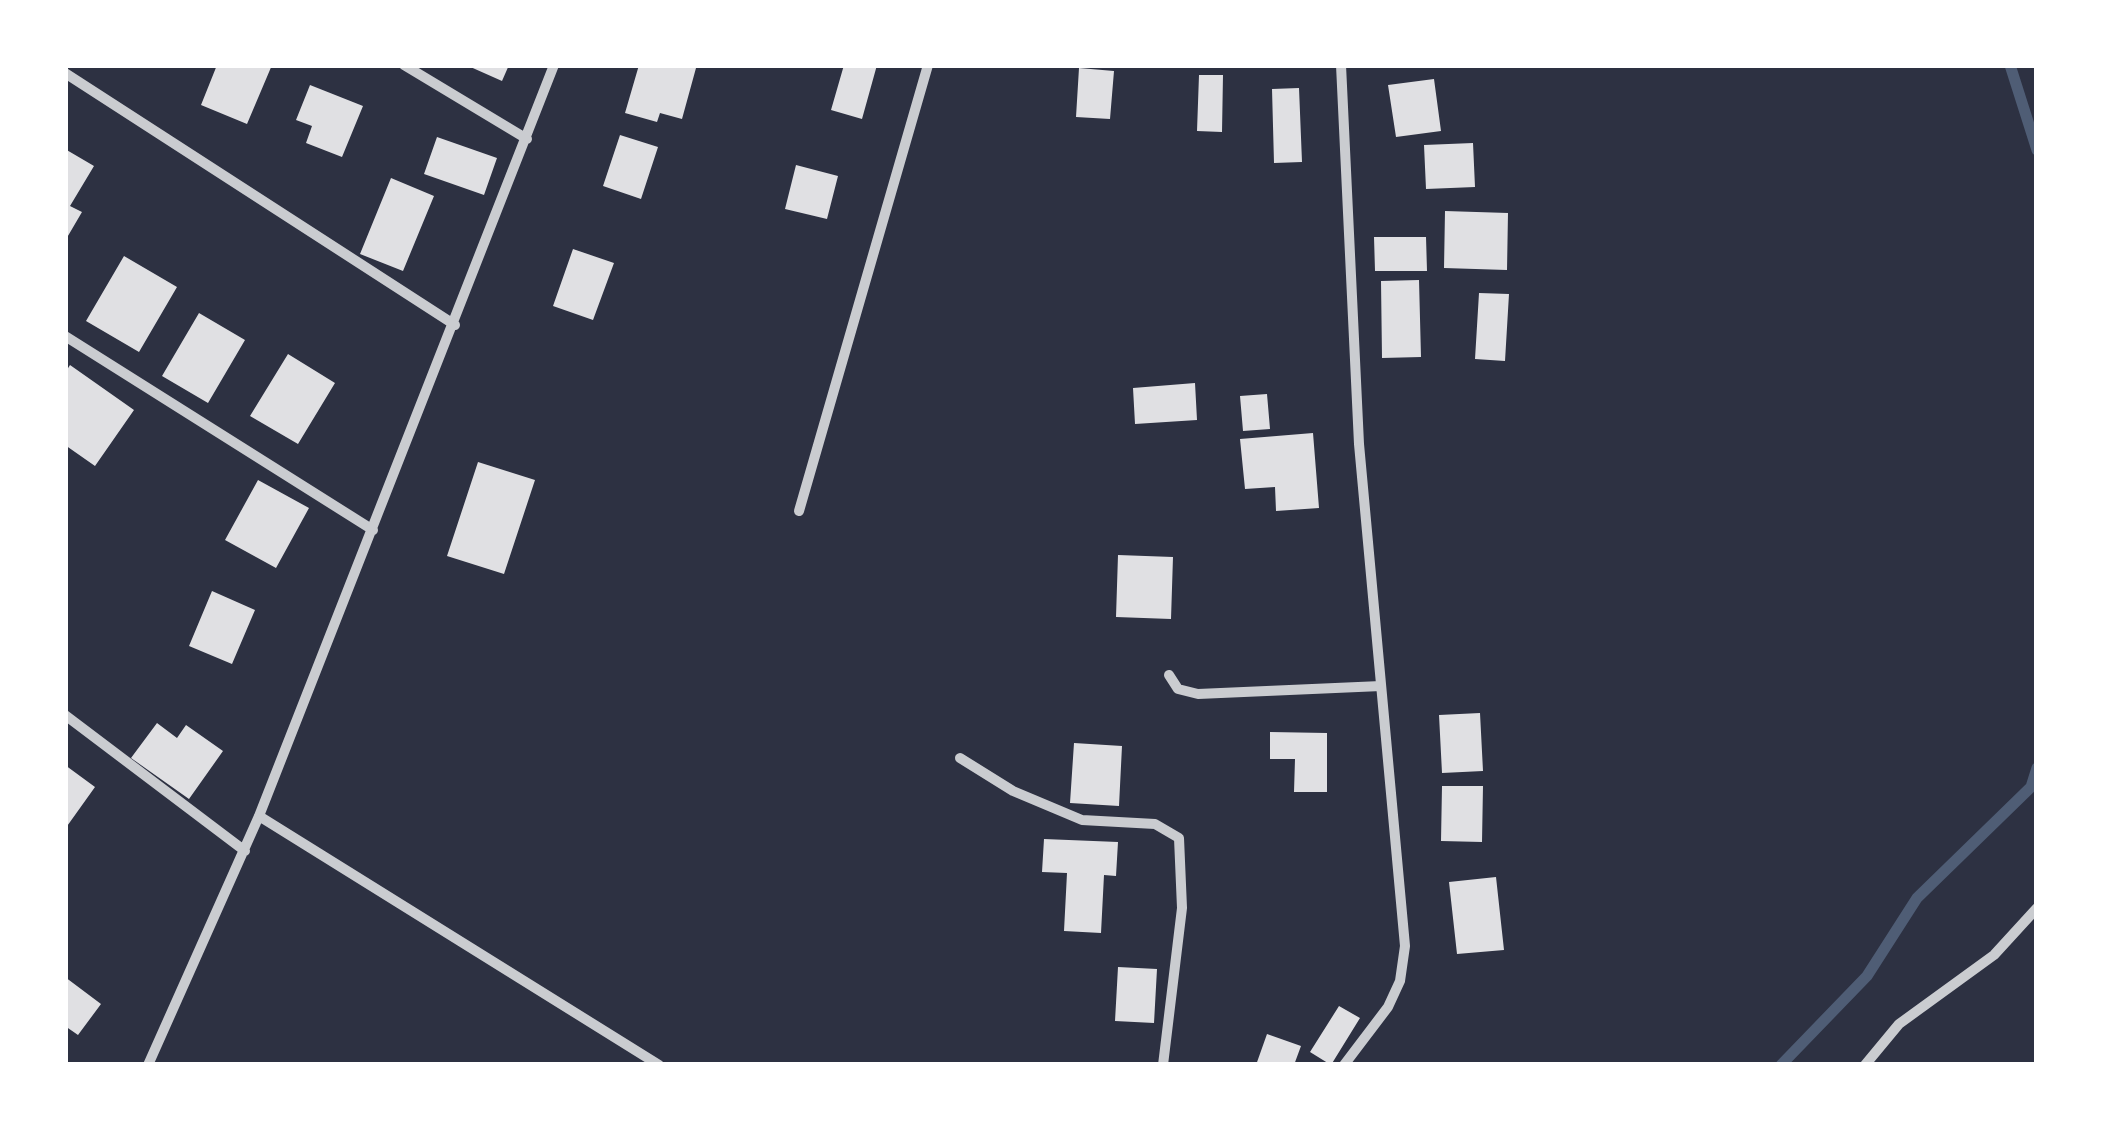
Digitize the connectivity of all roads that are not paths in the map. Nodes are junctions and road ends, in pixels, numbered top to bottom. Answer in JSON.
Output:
{"nodes":[{"id":1,"x":404,"y":65,"type":"edge"},
{"id":2,"x":554,"y":65,"type":"edge"},
{"id":3,"x":928,"y":65,"type":"edge"},
{"id":4,"x":1341,"y":65,"type":"edge"},
{"id":5,"x":65,"y":73,"type":"edge"},
{"id":6,"x":527,"y":138,"type":"junction"},
{"id":7,"x":455,"y":325,"type":"junction"},
{"id":8,"x":65,"y":336,"type":"edge"},
{"id":9,"x":799,"y":512,"type":"dead end"},
{"id":10,"x":373,"y":530,"type":"junction"},
{"id":11,"x":1169,"y":675,"type":"dead end"},
{"id":12,"x":1381,"y":686,"type":"junction"},
{"id":13,"x":65,"y":715,"type":"edge"},
{"id":14,"x":960,"y":758,"type":"dead end"},
{"id":15,"x":259,"y":816,"type":"junction"},
{"id":16,"x":244,"y":852,"type":"junction"},
{"id":17,"x":2037,"y":908,"type":"edge"},
{"id":18,"x":148,"y":1065,"type":"edge"},
{"id":19,"x":659,"y":1065,"type":"edge"},
{"id":20,"x":1163,"y":1065,"type":"edge"},
{"id":21,"x":1344,"y":1065,"type":"edge"},
{"id":22,"x":1865,"y":1065,"type":"edge"}],
"edges":[{"from":1,"to":6,"type":"street"},
{"from":2,"to":6,"type":"street"},
{"from":3,"to":9,"type":"street"},
{"from":4,"to":12,"type":"street"},
{"from":5,"to":7,"type":"street"},
{"from":6,"to":7,"type":"street"},
{"from":7,"to":10,"type":"street"},
{"from":8,"to":10,"type":"street"},
{"from":10,"to":15,"type":"street"},
{"from":11,"to":12,"type":"street"},
{"from":12,"to":21,"type":"street"},
{"from":13,"to":16,"type":"street"},
{"from":14,"to":20,"type":"street"},
{"from":15,"to":16,"type":"street"},
{"from":15,"to":19,"type":"street"},
{"from":16,"to":18,"type":"street"},
{"from":17,"to":22,"type":"street"}]}
